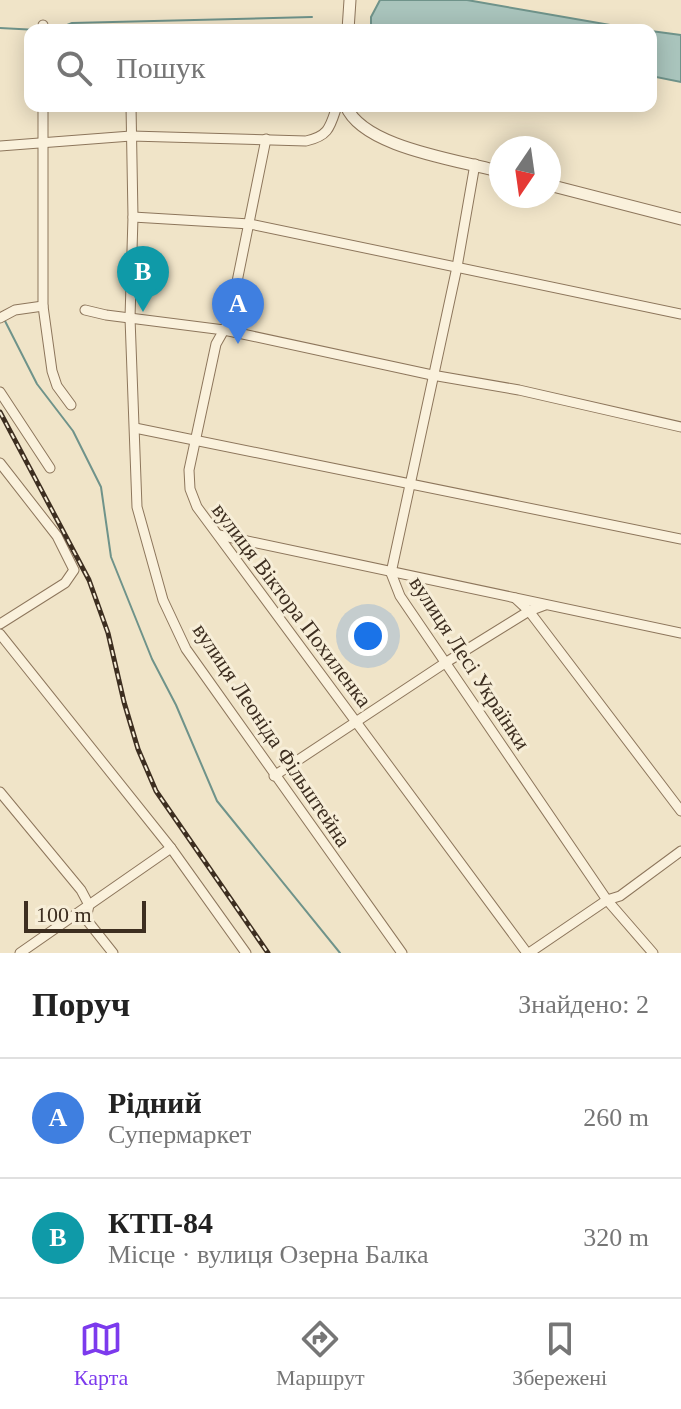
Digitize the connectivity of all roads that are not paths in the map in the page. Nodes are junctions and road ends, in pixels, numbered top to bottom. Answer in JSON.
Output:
{"nodes":[{"id":1,"x":350,"y":0,"type":"edge"},
{"id":2,"x":348,"y":24,"type":"edge"},
{"id":3,"x":43,"y":112,"type":"edge"},
{"id":4,"x":131,"y":112,"type":"edge"},
{"id":5,"x":335,"y":112,"type":"edge"},
{"id":6,"x":349,"y":112,"type":"edge"},
{"id":7,"x":131,"y":136,"type":"junction"},
{"id":8,"x":266,"y":139,"type":"junction"},
{"id":9,"x":44,"y":143,"type":"junction"},
{"id":10,"x":0,"y":146,"type":"edge"},
{"id":11,"x":475,"y":164,"type":"junction"},
{"id":12,"x":489,"y":168,"type":"edge"},
{"id":13,"x":561,"y":188,"type":"edge"},
{"id":14,"x":133,"y":217,"type":"junction"},
{"id":15,"x":681,"y":219,"type":"edge"},
{"id":16,"x":250,"y":224,"type":"junction"},
{"id":17,"x":457,"y":267,"type":"junction"},
{"id":18,"x":43,"y":306,"type":"junction"},
{"id":19,"x":85,"y":310,"type":"dead end"},
{"id":20,"x":681,"y":314,"type":"edge"},
{"id":21,"x":0,"y":318,"type":"edge"},
{"id":22,"x":130,"y":318,"type":"junction"},
{"id":23,"x":224,"y":330,"type":"junction"},
{"id":24,"x":432,"y":375,"type":"junction"},
{"id":25,"x":0,"y":392,"type":"edge"},
{"id":26,"x":71,"y":405,"type":"dead end"},
{"id":27,"x":681,"y":427,"type":"edge"},
{"id":28,"x":135,"y":428,"type":"junction"},
{"id":29,"x":196,"y":440,"type":"junction"},
{"id":30,"x":0,"y":463,"type":"edge"},
{"id":31,"x":50,"y":468,"type":"dead end"},
{"id":32,"x":409,"y":483,"type":"junction"},
{"id":33,"x":219,"y":535,"type":"junction"},
{"id":34,"x":681,"y":539,"type":"edge"},
{"id":35,"x":391,"y":573,"type":"junction"},
{"id":36,"x":515,"y":598,"type":"junction"},
{"id":37,"x":547,"y":604,"type":"junction"},
{"id":38,"x":529,"y":611,"type":"junction"},
{"id":39,"x":0,"y":624,"type":"edge"},
{"id":40,"x":681,"y":633,"type":"edge"},
{"id":41,"x":0,"y":634,"type":"edge"},
{"id":42,"x":445,"y":663,"type":"junction"},
{"id":43,"x":356,"y":721,"type":"junction"},
{"id":44,"x":274,"y":776,"type":"junction"},
{"id":45,"x":0,"y":792,"type":"edge"},
{"id":46,"x":681,"y":811,"type":"edge"},
{"id":47,"x":171,"y":848,"type":"junction"},
{"id":48,"x":681,"y":851,"type":"edge"},
{"id":49,"x":607,"y":900,"type":"junction"},
{"id":50,"x":89,"y":905,"type":"junction"},
{"id":51,"x":20,"y":953,"type":"edge"},
{"id":52,"x":113,"y":953,"type":"edge"},
{"id":53,"x":246,"y":953,"type":"edge"},
{"id":54,"x":402,"y":953,"type":"edge"},
{"id":55,"x":528,"y":953,"type":"edge"},
{"id":56,"x":653,"y":953,"type":"edge"}],
"edges":[{"from":1,"to":2,"type":"street"},
{"from":3,"to":9,"type":"street"},
{"from":4,"to":7,"type":"street","name":"вулиця Леоніда Фільштейна"},
{"from":5,"to":8,"type":"street"},
{"from":6,"to":11,"type":"street"},
{"from":7,"to":8,"type":"street"},
{"from":7,"to":9,"type":"street"},
{"from":7,"to":14,"type":"street","name":"вулиця Леоніда Фільштейна"},
{"from":8,"to":16,"type":"street","name":"вулиця Віктора Похиленка"},
{"from":9,"to":10,"type":"street"},
{"from":9,"to":18,"type":"street"},
{"from":11,"to":12,"type":"street"},
{"from":11,"to":17,"type":"street","name":"вулиця Лесі Українки"},
{"from":13,"to":15,"type":"street"},
{"from":14,"to":16,"type":"street"},
{"from":14,"to":22,"type":"street","name":"вулиця Леоніда Фільштейна"},
{"from":16,"to":17,"type":"street"},
{"from":16,"to":23,"type":"street","name":"вулиця Віктора Похиленка"},
{"from":17,"to":20,"type":"street"},
{"from":17,"to":24,"type":"street","name":"вулиця Лесі Українки"},
{"from":18,"to":21,"type":"street"},
{"from":18,"to":26,"type":"street"},
{"from":19,"to":22,"type":"street"},
{"from":22,"to":23,"type":"street"},
{"from":22,"to":28,"type":"street","name":"вулиця Леоніда Фільштейна"},
{"from":23,"to":24,"type":"street"},
{"from":23,"to":29,"type":"street","name":"вулиця Віктора Похиленка"},
{"from":24,"to":27,"type":"street"},
{"from":24,"to":32,"type":"street","name":"вулиця Лесі Українки"},
{"from":25,"to":31,"type":"street"},
{"from":28,"to":29,"type":"street"},
{"from":28,"to":44,"type":"street","name":"вулиця Леоніда Фільштейна"},
{"from":29,"to":32,"type":"street"},
{"from":29,"to":33,"type":"street","name":"вулиця Віктора Похиленка"},
{"from":30,"to":39,"type":"street"},
{"from":32,"to":34,"type":"street"},
{"from":32,"to":35,"type":"street","name":"вулиця Лесі Українки"},
{"from":33,"to":35,"type":"street"},
{"from":33,"to":43,"type":"street","name":"вулиця Віктора Похиленка"},
{"from":35,"to":36,"type":"street"},
{"from":35,"to":42,"type":"street","name":"вулиця Лесі Українки"},
{"from":36,"to":37,"type":"street"},
{"from":36,"to":38,"type":"street"},
{"from":37,"to":38,"type":"street"},
{"from":37,"to":40,"type":"street"},
{"from":38,"to":42,"type":"street"},
{"from":38,"to":46,"type":"street"},
{"from":41,"to":47,"type":"street"},
{"from":42,"to":43,"type":"street"},
{"from":42,"to":49,"type":"street","name":"вулиця Лесі Українки"},
{"from":43,"to":44,"type":"street"},
{"from":43,"to":55,"type":"street","name":"вулиця Віктора Похиленка"},
{"from":44,"to":54,"type":"street","name":"вулиця Леоніда Фільштейна"},
{"from":45,"to":50,"type":"street"},
{"from":47,"to":50,"type":"street"},
{"from":47,"to":53,"type":"street"},
{"from":48,"to":49,"type":"street"},
{"from":49,"to":55,"type":"street"},
{"from":49,"to":56,"type":"street","name":"вулиця Лесі Українки"},
{"from":50,"to":51,"type":"street"},
{"from":50,"to":52,"type":"street"}]}
